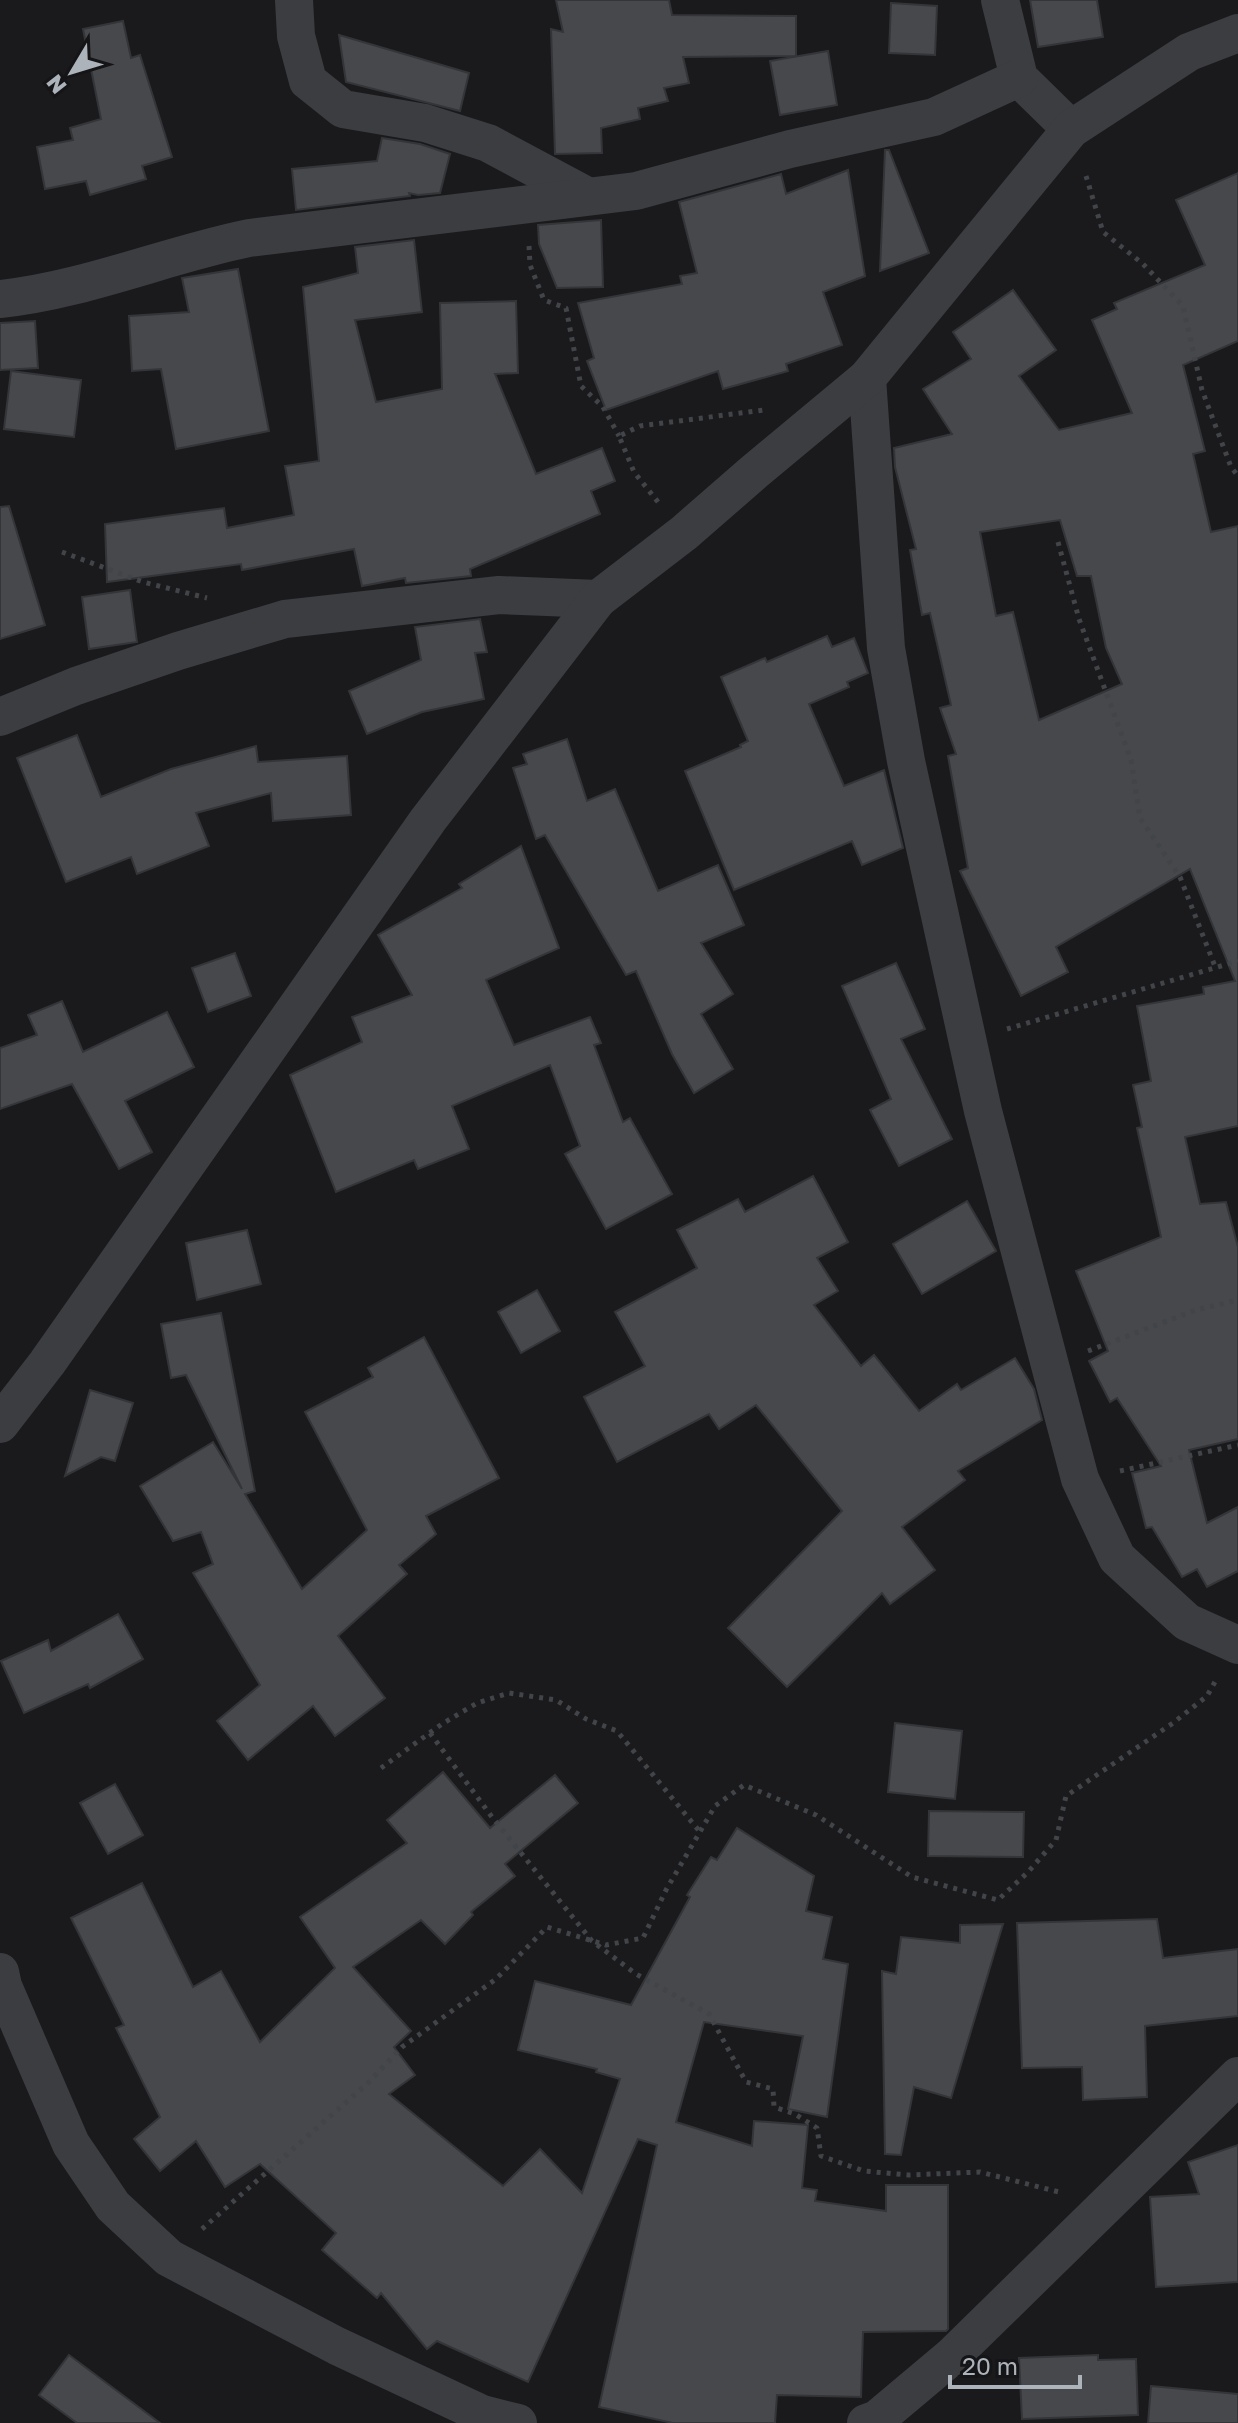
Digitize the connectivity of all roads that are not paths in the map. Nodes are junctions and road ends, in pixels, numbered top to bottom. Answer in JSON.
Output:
{"nodes":[{"id":1,"x":294,"y":0,"type":"edge"},
{"id":2,"x":1000,"y":0,"type":"edge"},
{"id":3,"x":1238,"y":33,"type":"edge"},
{"id":4,"x":1019,"y":78,"type":"junction"},
{"id":5,"x":1071,"y":129,"type":"junction"},
{"id":6,"x":587,"y":196,"type":"junction"},
{"id":7,"x":0,"y":299,"type":"edge"},
{"id":8,"x":867,"y":378,"type":"junction"},
{"id":9,"x":598,"y":599,"type":"junction"},
{"id":10,"x":0,"y":717,"type":"edge"},
{"id":11,"x":0,"y":1424,"type":"edge"},
{"id":12,"x":1237,"y":1645,"type":"edge"},
{"id":13,"x":0,"y":1972,"type":"edge"},
{"id":14,"x":1238,"y":2076,"type":"edge"},
{"id":15,"x":518,"y":2423,"type":"edge"},
{"id":16,"x":866,"y":2423,"type":"edge"}],
"edges":[{"from":1,"to":6,"type":"street"},
{"from":2,"to":4,"type":"street"},
{"from":3,"to":5,"type":"street"},
{"from":4,"to":5,"type":"street"},
{"from":4,"to":6,"type":"street"},
{"from":5,"to":8,"type":"street"},
{"from":6,"to":7,"type":"street"},
{"from":8,"to":9,"type":"street"},
{"from":8,"to":12,"type":"street"},
{"from":9,"to":10,"type":"street"},
{"from":9,"to":11,"type":"street"},
{"from":13,"to":15,"type":"street"},
{"from":14,"to":16,"type":"street"}]}
